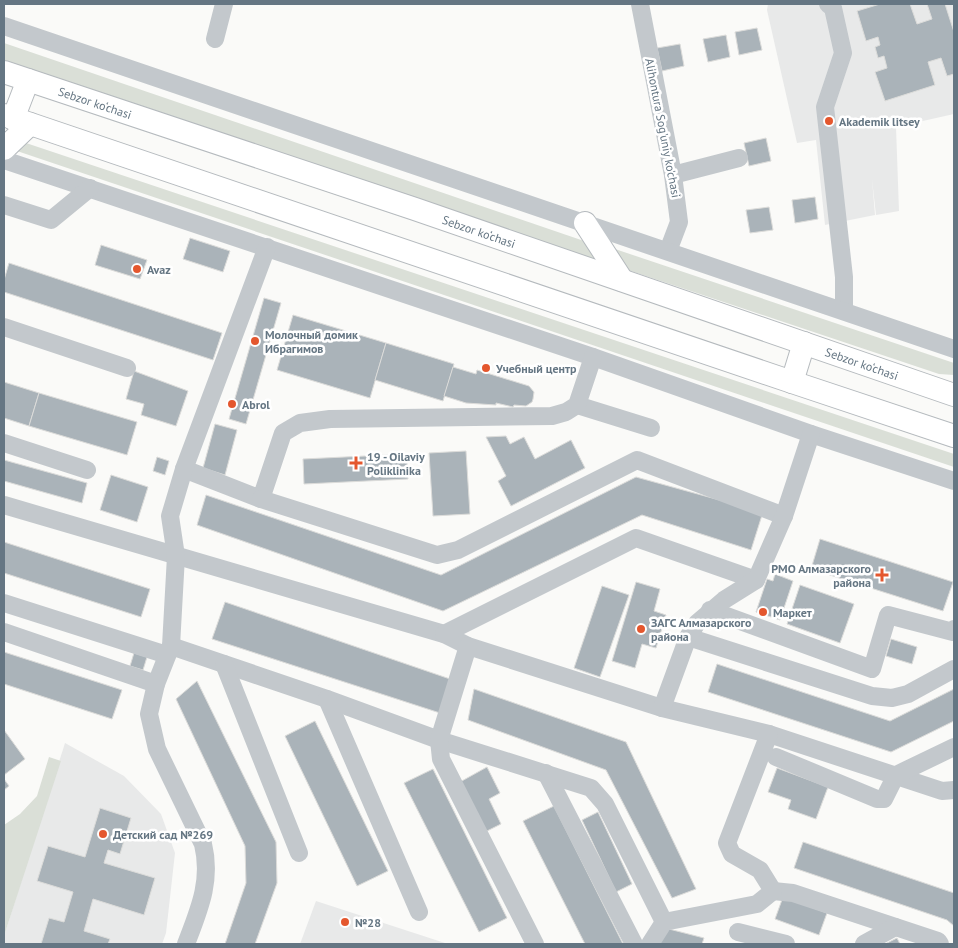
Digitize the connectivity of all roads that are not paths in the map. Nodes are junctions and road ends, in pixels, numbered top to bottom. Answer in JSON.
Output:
{"nodes":[{"id":1,"x":224,"y":4,"type":"edge"},
{"id":2,"x":640,"y":4,"type":"edge"},
{"id":3,"x":836,"y":5,"type":"edge"},
{"id":4,"x":4,"y":26,"type":"edge"},
{"id":5,"x":215,"y":40,"type":"dead end"},
{"id":6,"x":4,"y":72,"type":"edge"},
{"id":7,"x":28,"y":80,"type":"junction"},
{"id":8,"x":16,"y":119,"type":"edge"},
{"id":9,"x":4,"y":149,"type":"edge"},
{"id":10,"x":739,"y":158,"type":"dead end"},
{"id":11,"x":4,"y":160,"type":"edge"},
{"id":12,"x":673,"y":175,"type":"junction"},
{"id":13,"x":90,"y":188,"type":"junction"},
{"id":14,"x":4,"y":205,"type":"edge"},
{"id":15,"x":584,"y":223,"type":"junction"},
{"id":16,"x":267,"y":247,"type":"junction"},
{"id":17,"x":668,"y":251,"type":"junction"},
{"id":18,"x":622,"y":280,"type":"junction"},
{"id":19,"x":844,"y":311,"type":"junction"},
{"id":20,"x":4,"y":327,"type":"edge"},
{"id":21,"x":804,"y":343,"type":"junction"},
{"id":22,"x":954,"y":348,"type":"edge"},
{"id":23,"x":593,"y":357,"type":"junction"},
{"id":24,"x":127,"y":368,"type":"dead end"},
{"id":25,"x":792,"y":382,"type":"junction"},
{"id":26,"x":948,"y":390,"type":"edge"},
{"id":27,"x":577,"y":405,"type":"junction"},
{"id":28,"x":651,"y":428,"type":"dead end"},
{"id":29,"x":811,"y":434,"type":"junction"},
{"id":30,"x":954,"y":436,"type":"edge"},
{"id":31,"x":4,"y":443,"type":"edge"},
{"id":32,"x":184,"y":469,"type":"junction"},
{"id":33,"x":87,"y":470,"type":"dead end"},
{"id":34,"x":954,"y":481,"type":"edge"},
{"id":35,"x":261,"y":499,"type":"junction"},
{"id":36,"x":4,"y":505,"type":"edge"},
{"id":37,"x":784,"y":516,"type":"junction"},
{"id":38,"x":176,"y":556,"type":"junction"},
{"id":39,"x":756,"y":580,"type":"junction"},
{"id":40,"x":4,"y":603,"type":"edge"},
{"id":41,"x":710,"y":610,"type":"junction"},
{"id":42,"x":954,"y":628,"type":"edge"},
{"id":43,"x":4,"y":632,"type":"edge"},
{"id":44,"x":444,"y":634,"type":"junction"},
{"id":45,"x":688,"y":637,"type":"junction"},
{"id":46,"x":468,"y":646,"type":"junction"},
{"id":47,"x":169,"y":651,"type":"junction"},
{"id":48,"x":224,"y":664,"type":"junction"},
{"id":49,"x":954,"y":669,"type":"edge"},
{"id":50,"x":156,"y":684,"type":"junction"},
{"id":51,"x":327,"y":699,"type":"junction"},
{"id":52,"x":662,"y":708,"type":"junction"},
{"id":53,"x":769,"y":734,"type":"junction"},
{"id":54,"x":439,"y":740,"type":"junction"},
{"id":55,"x":954,"y":747,"type":"edge"},
{"id":56,"x":776,"y":757,"type":"dead end"},
{"id":57,"x":546,"y":773,"type":"junction"},
{"id":58,"x":896,"y":775,"type":"junction"},
{"id":59,"x":954,"y":790,"type":"edge"},
{"id":60,"x":299,"y":853,"type":"dead end"},
{"id":61,"x":773,"y":891,"type":"junction"},
{"id":62,"x":733,"y":909,"type":"junction"},
{"id":63,"x":419,"y":912,"type":"dead end"},
{"id":64,"x":664,"y":922,"type":"junction"},
{"id":65,"x":895,"y":927,"type":"junction"},
{"id":66,"x":736,"y":938,"type":"edge"},
{"id":67,"x":186,"y":944,"type":"edge"},
{"id":68,"x":535,"y":944,"type":"edge"},
{"id":69,"x":634,"y":944,"type":"edge"},
{"id":70,"x":650,"y":944,"type":"edge"},
{"id":71,"x":786,"y":944,"type":"edge"},
{"id":72,"x":864,"y":944,"type":"edge"},
{"id":73,"x":940,"y":944,"type":"edge"}],
"edges":[{"from":1,"to":5,"type":"street"},
{"from":2,"to":12,"type":"street","name":"Alihontura Sog'uniy ko'chasi"},
{"from":3,"to":19,"type":"street"},
{"from":4,"to":15,"type":"street"},
{"from":6,"to":7,"type":"main road","name":"Sebzor ko‘chasi"},
{"from":7,"to":8,"type":"main road"},
{"from":7,"to":18,"type":"main road","name":"Sebzor ko‘chasi"},
{"from":8,"to":9,"type":"main road"},
{"from":8,"to":25,"type":"main road"},
{"from":10,"to":12,"type":"street"},
{"from":11,"to":13,"type":"street"},
{"from":12,"to":17,"type":"street","name":"Alihontura Sog'uniy ko'chasi"},
{"from":13,"to":14,"type":"street"},
{"from":13,"to":16,"type":"street"},
{"from":15,"to":17,"type":"street"},
{"from":15,"to":18,"type":"main road"},
{"from":16,"to":23,"type":"street"},
{"from":16,"to":32,"type":"street"},
{"from":17,"to":19,"type":"street"},
{"from":18,"to":21,"type":"main road","name":"Sebzor ko‘chasi"},
{"from":19,"to":22,"type":"street"},
{"from":20,"to":24,"type":"street"},
{"from":21,"to":25,"type":"main road"},
{"from":21,"to":26,"type":"main road","name":"Sebzor ko‘chasi"},
{"from":23,"to":27,"type":"street"},
{"from":23,"to":29,"type":"street"},
{"from":25,"to":30,"type":"main road"},
{"from":27,"to":28,"type":"street"},
{"from":27,"to":35,"type":"street"},
{"from":29,"to":34,"type":"street"},
{"from":29,"to":37,"type":"street"},
{"from":31,"to":33,"type":"street"},
{"from":32,"to":35,"type":"street"},
{"from":32,"to":38,"type":"street"},
{"from":35,"to":37,"type":"street"},
{"from":36,"to":38,"type":"street"},
{"from":37,"to":39,"type":"street"},
{"from":38,"to":44,"type":"street"},
{"from":38,"to":47,"type":"street"},
{"from":39,"to":41,"type":"street"},
{"from":39,"to":44,"type":"street"},
{"from":40,"to":47,"type":"street"},
{"from":41,"to":42,"type":"street"},
{"from":41,"to":45,"type":"street"},
{"from":43,"to":50,"type":"street"},
{"from":44,"to":46,"type":"street"},
{"from":45,"to":49,"type":"street"},
{"from":45,"to":52,"type":"street"},
{"from":46,"to":52,"type":"street"},
{"from":46,"to":54,"type":"street"},
{"from":47,"to":48,"type":"street"},
{"from":47,"to":50,"type":"street"},
{"from":48,"to":51,"type":"street"},
{"from":48,"to":60,"type":"street"},
{"from":50,"to":67,"type":"street"},
{"from":51,"to":54,"type":"street"},
{"from":51,"to":63,"type":"street"},
{"from":52,"to":53,"type":"street"},
{"from":53,"to":58,"type":"street"},
{"from":53,"to":61,"type":"street"},
{"from":54,"to":57,"type":"street"},
{"from":54,"to":68,"type":"street"},
{"from":55,"to":58,"type":"street"},
{"from":56,"to":58,"type":"street"},
{"from":57,"to":64,"type":"street"},
{"from":57,"to":69,"type":"street"},
{"from":58,"to":59,"type":"street"},
{"from":61,"to":62,"type":"street"},
{"from":61,"to":65,"type":"street"},
{"from":62,"to":64,"type":"street"},
{"from":62,"to":66,"type":"street"},
{"from":64,"to":70,"type":"street"},
{"from":65,"to":72,"type":"street"},
{"from":65,"to":73,"type":"street"},
{"from":66,"to":71,"type":"street"}]}
